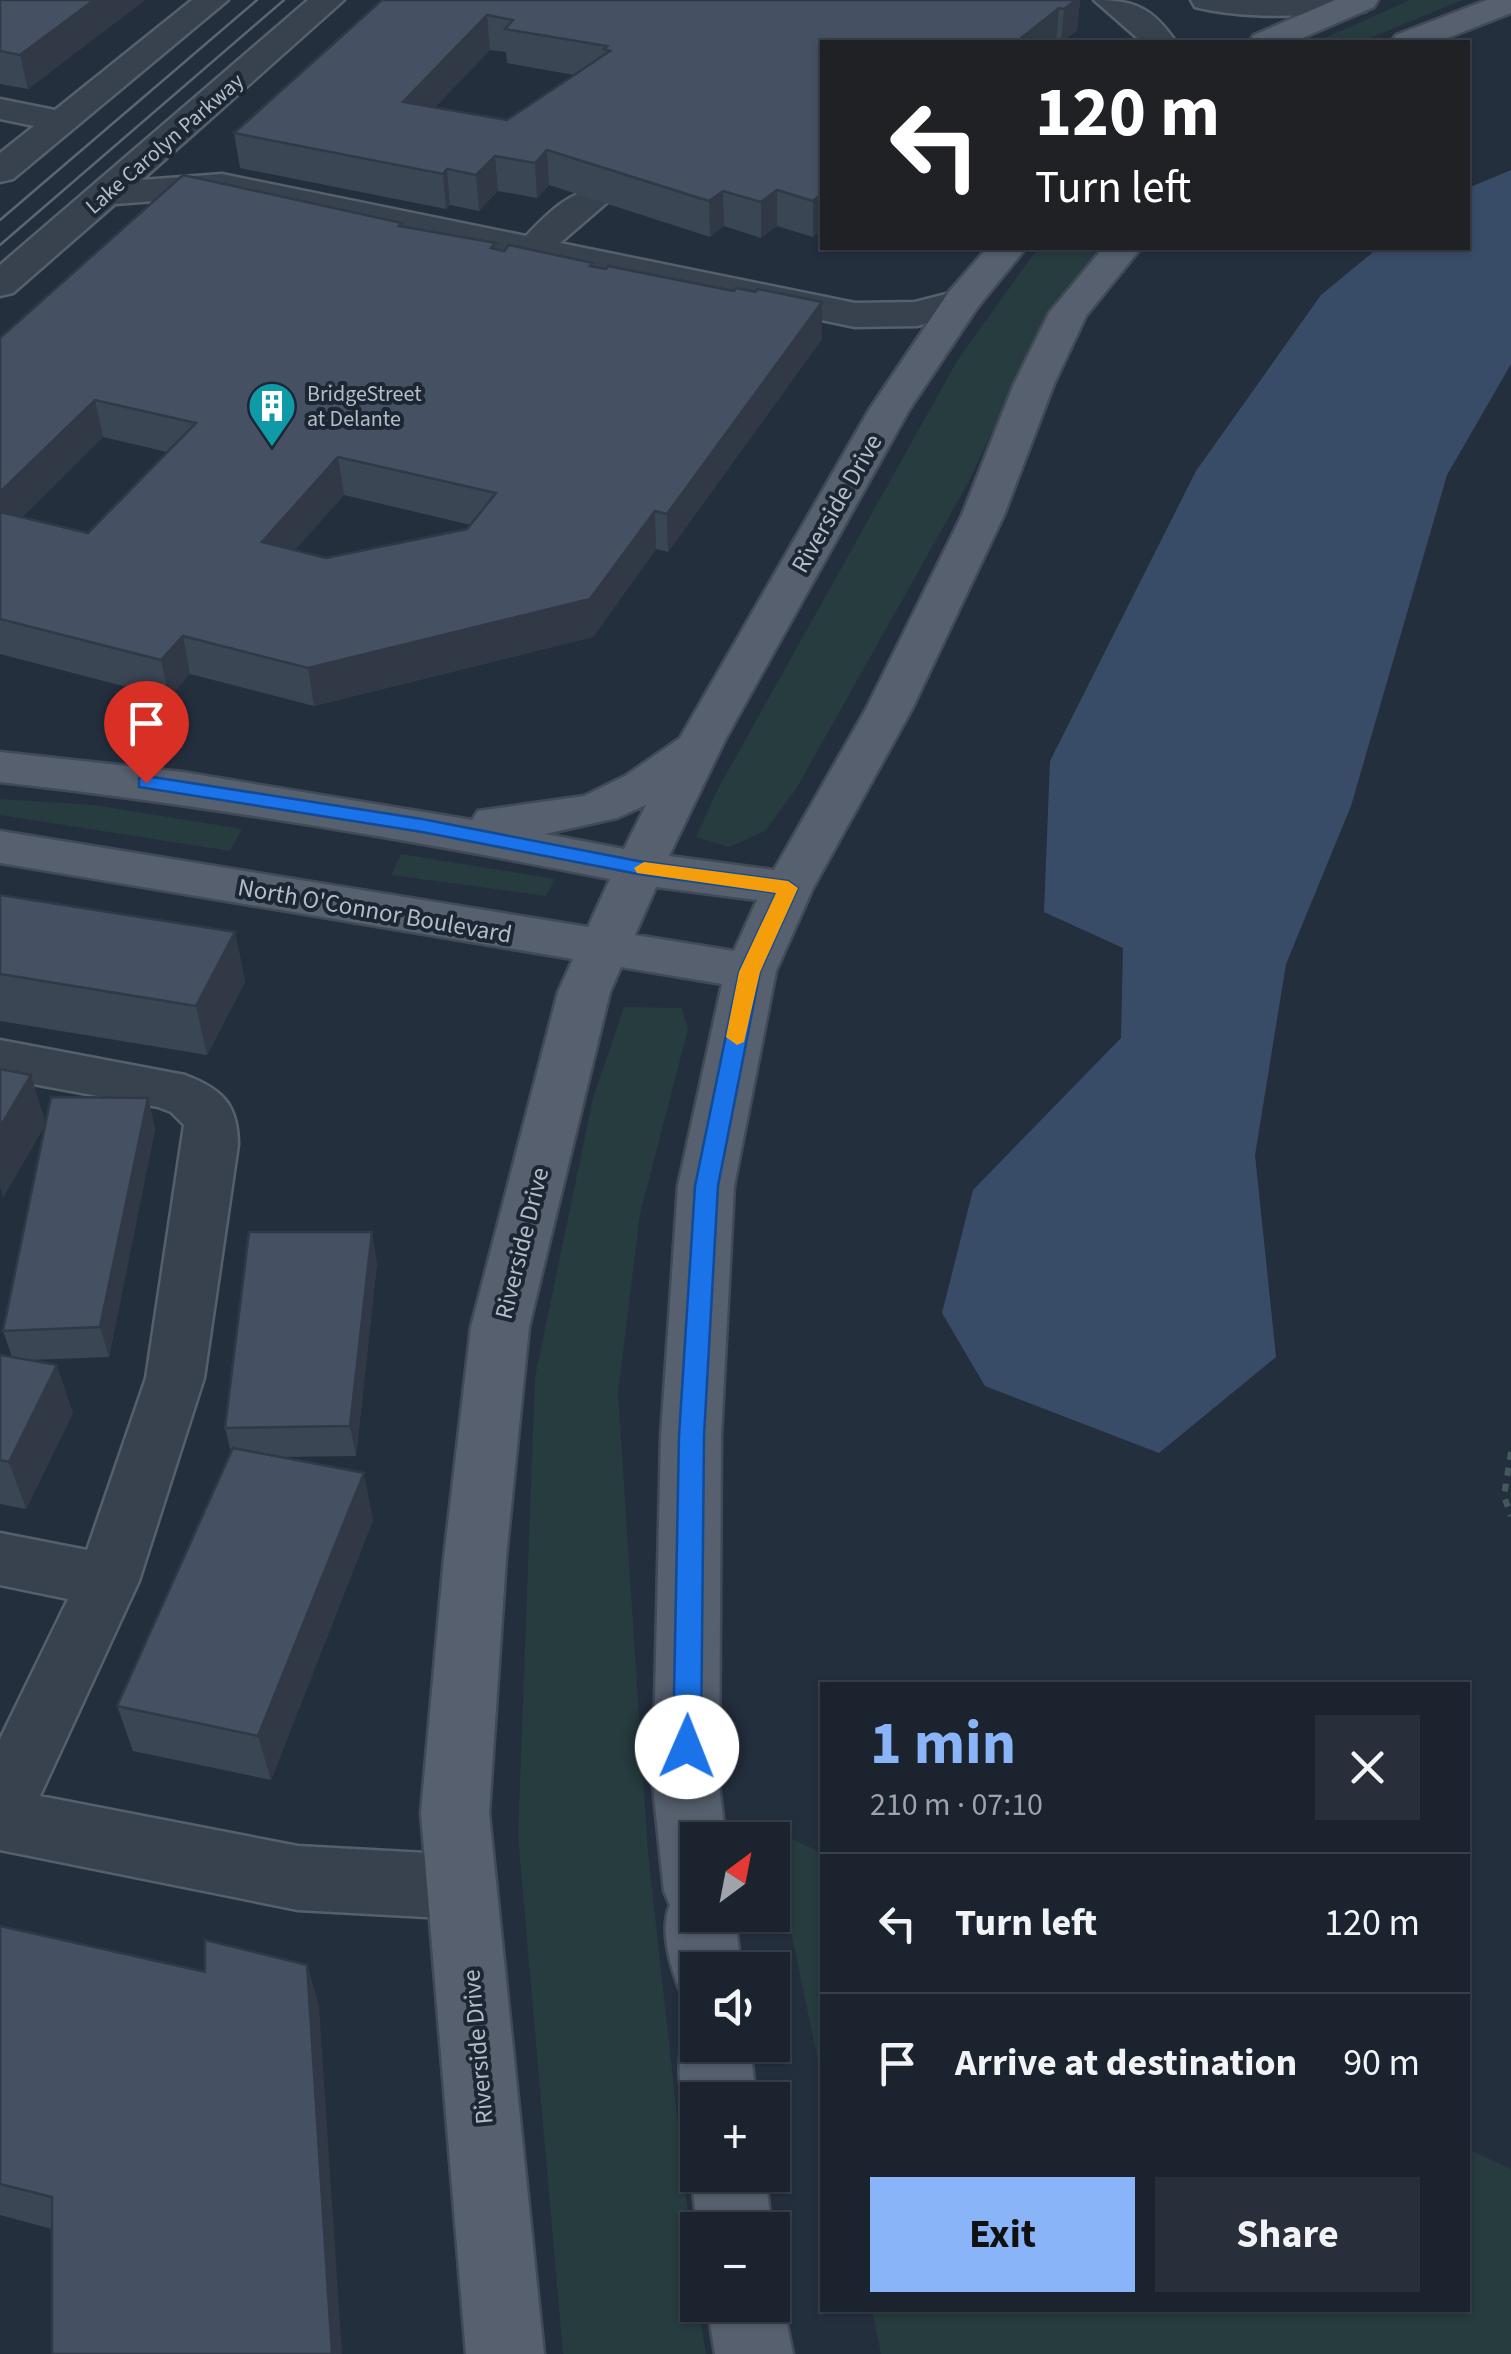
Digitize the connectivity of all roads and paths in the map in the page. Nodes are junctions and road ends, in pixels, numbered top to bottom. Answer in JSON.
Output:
{"nodes":[{"id":1,"x":212,"y":0,"type":"edge"},
{"id":2,"x":328,"y":0,"type":"edge"},
{"id":3,"x":1110,"y":0,"type":"edge"},
{"id":4,"x":1207,"y":0,"type":"edge"},
{"id":5,"x":1358,"y":2,"type":"edge"},
{"id":6,"x":1511,"y":2,"type":"edge"},
{"id":7,"x":1157,"y":40,"type":"edge"},
{"id":8,"x":1271,"y":40,"type":"edge"},
{"id":9,"x":1413,"y":40,"type":"edge"},
{"id":10,"x":0,"y":109,"type":"edge"},
{"id":11,"x":60,"y":121,"type":"junction"},
{"id":12,"x":156,"y":149,"type":"junction"},
{"id":13,"x":0,"y":170,"type":"edge"},
{"id":14,"x":222,"y":185,"type":"junction"},
{"id":15,"x":104,"y":194,"type":"junction"},
{"id":16,"x":593,"y":199,"type":"edge"},
{"id":17,"x":534,"y":250,"type":"junction"},
{"id":18,"x":1005,"y":250,"type":"edge"},
{"id":19,"x":1121,"y":250,"type":"edge"},
{"id":20,"x":711,"y":286,"type":"junction"},
{"id":21,"x":962,"y":300,"type":"junction"},
{"id":22,"x":5,"y":307,"type":"edge"},
{"id":23,"x":855,"y":314,"type":"junction"},
{"id":24,"x":687,"y":318,"type":"edge"},
{"id":25,"x":912,"y":374,"type":"junction"},
{"id":26,"x":703,"y":738,"type":"junction"},
{"id":27,"x":0,"y":767,"type":"edge"},
{"id":28,"x":422,"y":826,"type":"junction"},
{"id":29,"x":0,"y":847,"type":"edge"},
{"id":30,"x":638,"y":868,"type":"junction"},
{"id":31,"x":788,"y":888,"type":"junction"},
{"id":32,"x":601,"y":949,"type":"junction"},
{"id":33,"x":750,"y":972,"type":"junction"},
{"id":34,"x":0,"y":1059,"type":"edge"},
{"id":35,"x":1511,"y":1452,"type":"edge"},
{"id":36,"x":1511,"y":1516,"type":"edge"},
{"id":37,"x":0,"y":1559,"type":"edge"},
{"id":38,"x":108,"y":1581,"type":"junction"},
{"id":39,"x":0,"y":1810,"type":"edge"},
{"id":40,"x":0,"y":1820,"type":"edge"},
{"id":41,"x":690,"y":1822,"type":"edge"},
{"id":42,"x":462,"y":1887,"type":"junction"},
{"id":43,"x":748,"y":2322,"type":"edge"},
{"id":44,"x":505,"y":2354,"type":"edge"},
{"id":45,"x":754,"y":2354,"type":"edge"}],
"edges":[{"from":1,"to":11,"type":"street"},
{"from":2,"to":12,"type":"street","name":"Lake Carolyn Parkway"},
{"from":3,"to":7,"type":"street"},
{"from":4,"to":5,"type":"street"},
{"from":5,"to":8,"type":"main road"},
{"from":6,"to":9,"type":"main road"},
{"from":10,"to":11,"type":"street"},
{"from":11,"to":13,"type":"street"},
{"from":12,"to":14,"type":"street"},
{"from":12,"to":15,"type":"street","name":"Lake Carolyn Parkway"},
{"from":14,"to":15,"type":"street"},
{"from":14,"to":17,"type":"street"},
{"from":15,"to":22,"type":"street","name":"Lake Carolyn Parkway"},
{"from":16,"to":17,"type":"street"},
{"from":17,"to":20,"type":"street"},
{"from":18,"to":21,"type":"main road","name":"Riverside Drive"},
{"from":19,"to":31,"type":"main road"},
{"from":20,"to":23,"type":"street"},
{"from":20,"to":24,"type":"street"},
{"from":21,"to":23,"type":"street"},
{"from":21,"to":25,"type":"main road","name":"Riverside Drive"},
{"from":23,"to":25,"type":"street"},
{"from":25,"to":26,"type":"main road","name":"Riverside Drive"},
{"from":26,"to":28,"type":"main road"},
{"from":26,"to":30,"type":"main road","name":"Riverside Drive"},
{"from":27,"to":28,"type":"main road"},
{"from":28,"to":30,"type":"main road"},
{"from":29,"to":32,"type":"main road","name":"North O'Connor Boulevard"},
{"from":30,"to":31,"type":"main road"},
{"from":30,"to":32,"type":"main road","name":"Riverside Drive"},
{"from":31,"to":33,"type":"main road"},
{"from":32,"to":33,"type":"main road","name":"North O'Connor Boulevard"},
{"from":32,"to":42,"type":"main road","name":"Riverside Drive"},
{"from":33,"to":41,"type":"main road"},
{"from":34,"to":38,"type":"street"},
{"from":35,"to":36,"type":"path"},
{"from":37,"to":38,"type":"street"},
{"from":38,"to":39,"type":"street"},
{"from":40,"to":42,"type":"street"},
{"from":42,"to":44,"type":"main road","name":"Riverside Drive"},
{"from":43,"to":45,"type":"main road"}]}
